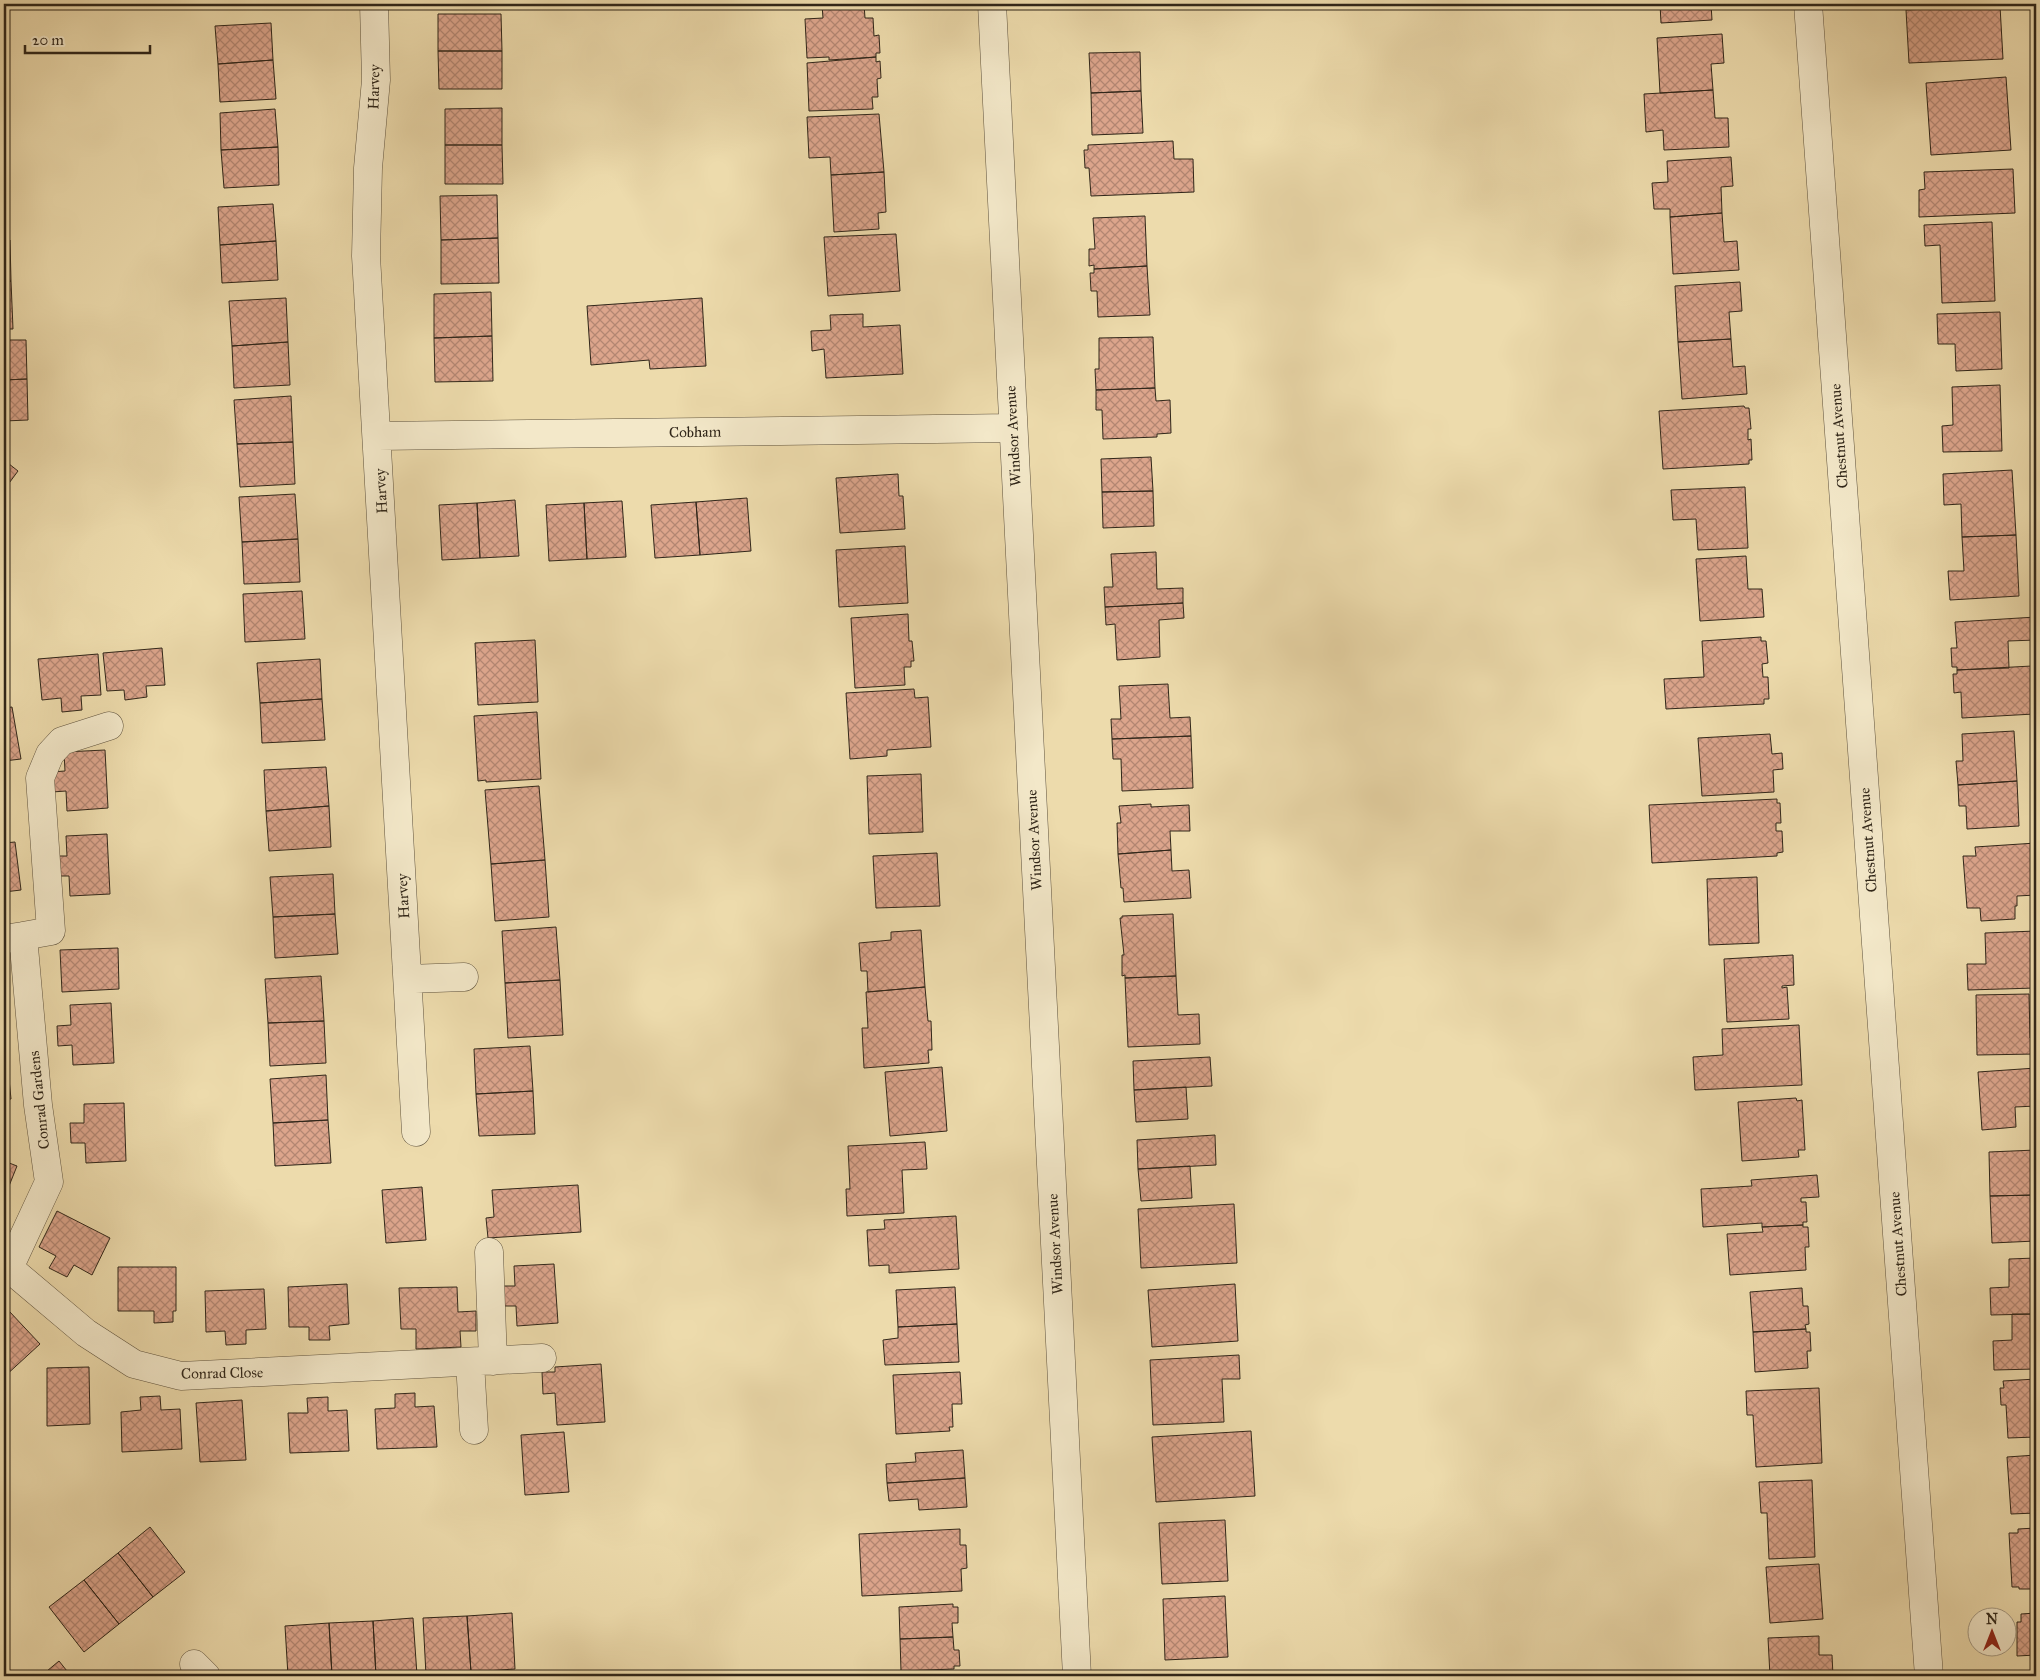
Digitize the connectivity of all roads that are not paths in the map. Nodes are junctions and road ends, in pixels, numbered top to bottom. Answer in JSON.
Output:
{"nodes":[{"id":1,"x":374,"y":4,"type":"edge"},
{"id":2,"x":992,"y":4,"type":"edge"},
{"id":3,"x":1808,"y":4,"type":"edge"},
{"id":4,"x":1012,"y":428,"type":"junction"},
{"id":5,"x":378,"y":436,"type":"junction"},
{"id":6,"x":109,"y":726,"type":"dead end"},
{"id":7,"x":13,"y":938,"type":"edge"},
{"id":8,"x":464,"y":977,"type":"dead end"},
{"id":9,"x":408,"y":979,"type":"junction"},
{"id":10,"x":416,"y":1132,"type":"dead end"},
{"id":11,"x":489,"y":1252,"type":"dead end"},
{"id":12,"x":6,"y":1270,"type":"edge"},
{"id":13,"x":542,"y":1358,"type":"dead end"},
{"id":14,"x":481,"y":1361,"type":"junction"},
{"id":15,"x":474,"y":1430,"type":"dead end"},
{"id":16,"x":1077,"y":1676,"type":"edge"},
{"id":17,"x":1929,"y":1676,"type":"edge"}],
"edges":[{"from":1,"to":5,"type":"street","name":"Harvey"},
{"from":2,"to":4,"type":"street","name":"Windsor Avenue"},
{"from":3,"to":17,"type":"street","name":"Chestnut Avenue"},
{"from":4,"to":5,"type":"street","name":"Cobham"},
{"from":4,"to":16,"type":"street","name":"Windsor Avenue"},
{"from":5,"to":9,"type":"street","name":"Harvey"},
{"from":6,"to":7,"type":"street"},
{"from":7,"to":12,"type":"street","name":"Conrad Gardens"},
{"from":8,"to":9,"type":"street"},
{"from":9,"to":10,"type":"street","name":"Harvey"},
{"from":11,"to":14,"type":"street"},
{"from":12,"to":14,"type":"street","name":"Conrad Close"},
{"from":13,"to":14,"type":"street","name":"Conrad Close"},
{"from":14,"to":15,"type":"street"}]}
